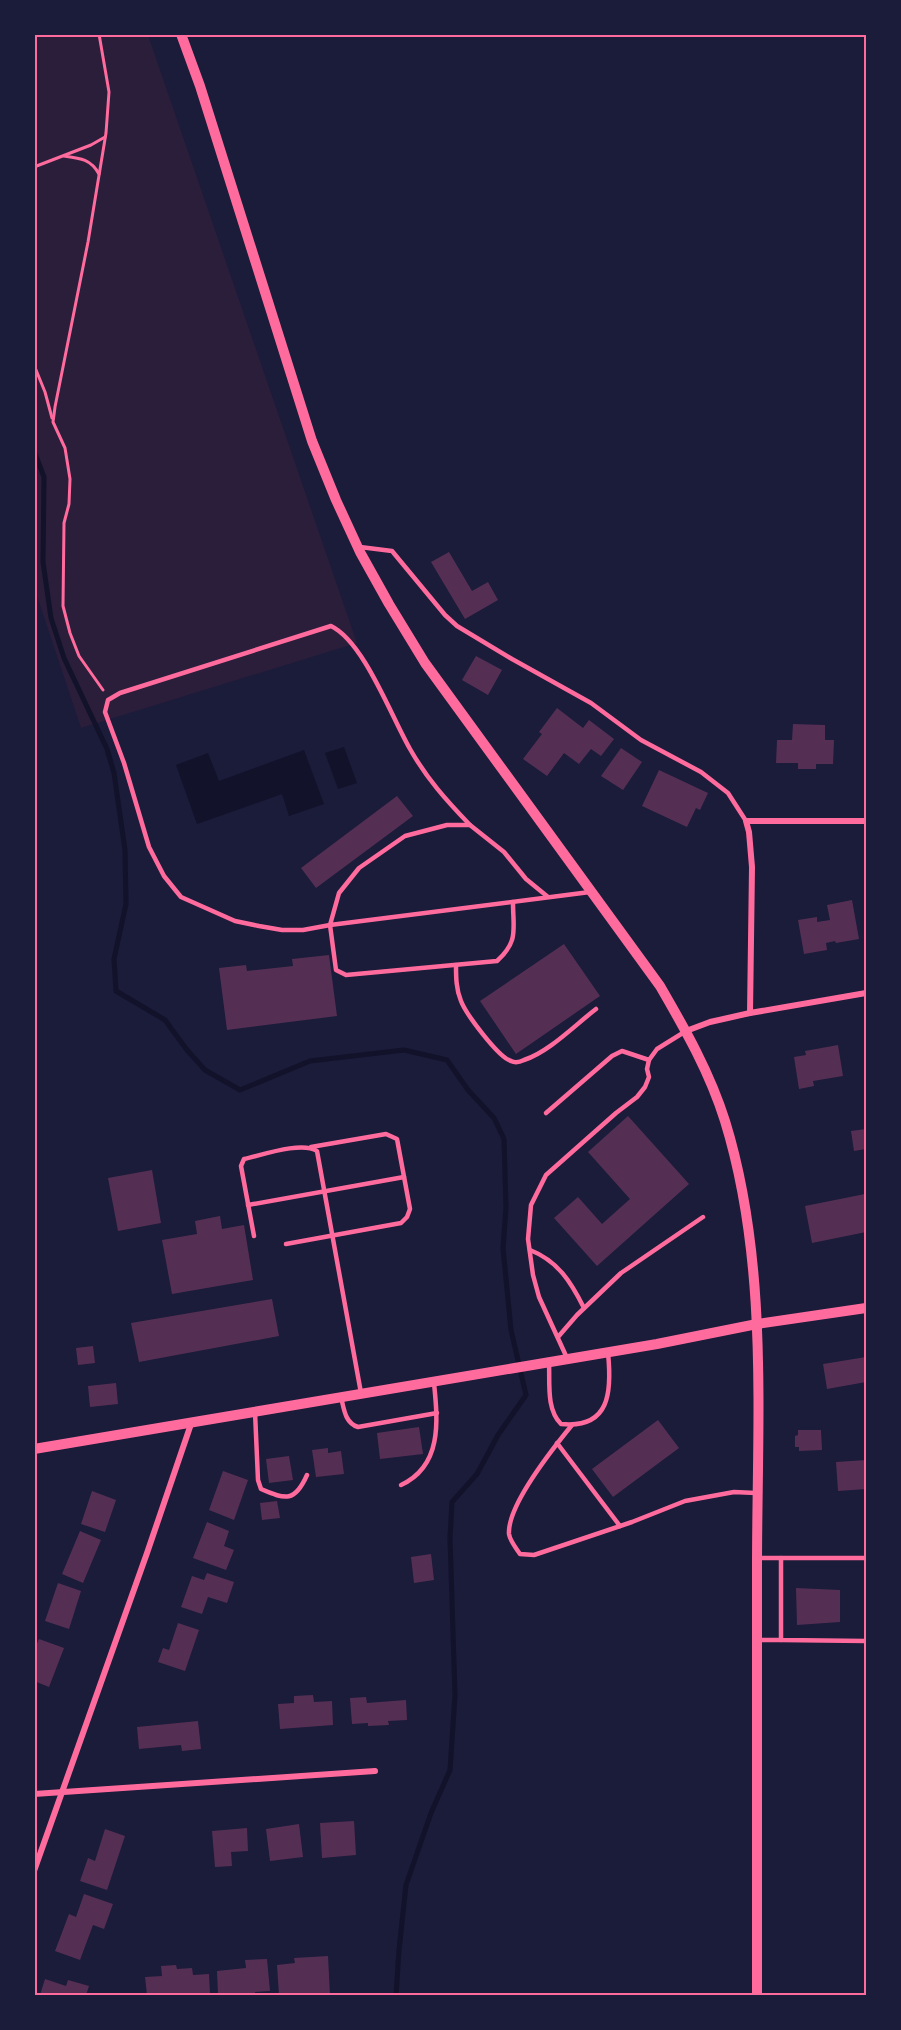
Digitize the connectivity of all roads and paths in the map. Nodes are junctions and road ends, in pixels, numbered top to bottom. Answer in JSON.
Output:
{"nodes":[{"id":1,"x":99,"y":34,"type":"edge"},
{"id":2,"x":181,"y":34,"type":"edge"},
{"id":3,"x":105,"y":137,"type":"junction"},
{"id":4,"x":64,"y":156,"type":"junction"},
{"id":5,"x":34,"y":167,"type":"edge"},
{"id":6,"x":100,"y":176,"type":"junction"},
{"id":7,"x":34,"y":365,"type":"edge"},
{"id":8,"x":53,"y":422,"type":"junction"},
{"id":9,"x":358,"y":547,"type":"junction"},
{"id":10,"x":108,"y":700,"type":"junction"},
{"id":11,"x":746,"y":821,"type":"junction"},
{"id":12,"x":867,"y":821,"type":"edge"},
{"id":13,"x":470,"y":825,"type":"junction"},
{"id":14,"x":593,"y":892,"type":"junction"},
{"id":15,"x":548,"y":897,"type":"junction"},
{"id":16,"x":513,"y":902,"type":"junction"},
{"id":17,"x":330,"y":925,"type":"junction"},
{"id":18,"x":456,"y":965,"type":"junction"},
{"id":19,"x":867,"y":993,"type":"edge"},
{"id":20,"x":596,"y":1009,"type":"dead end"},
{"id":21,"x":750,"y":1013,"type":"junction"},
{"id":22,"x":686,"y":1031,"type":"junction"},
{"id":23,"x":649,"y":1060,"type":"junction"},
{"id":24,"x":546,"y":1113,"type":"dead end"},
{"id":25,"x":311,"y":1147,"type":"junction"},
{"id":26,"x":404,"y":1177,"type":"junction"},
{"id":27,"x":324,"y":1191,"type":"junction"},
{"id":28,"x":248,"y":1204,"type":"junction"},
{"id":29,"x":703,"y":1217,"type":"dead end"},
{"id":30,"x":254,"y":1236,"type":"dead end"},
{"id":31,"x":332,"y":1236,"type":"junction"},
{"id":32,"x":286,"y":1244,"type":"dead end"},
{"id":33,"x":530,"y":1250,"type":"junction"},
{"id":34,"x":584,"y":1308,"type":"junction"},
{"id":35,"x":867,"y":1308,"type":"edge"},
{"id":36,"x":757,"y":1324,"type":"junction"},
{"id":37,"x":558,"y":1337,"type":"junction"},
{"id":38,"x":608,"y":1352,"type":"junction"},
{"id":39,"x":567,"y":1358,"type":"junction"},
{"id":40,"x":549,"y":1361,"type":"junction"},
{"id":41,"x":433,"y":1381,"type":"junction"},
{"id":42,"x":361,"y":1394,"type":"junction"},
{"id":43,"x":341,"y":1397,"type":"junction"},
{"id":44,"x":255,"y":1412,"type":"junction"},
{"id":45,"x":437,"y":1413,"type":"junction"},
{"id":46,"x":191,"y":1424,"type":"junction"},
{"id":47,"x":572,"y":1425,"type":"junction"},
{"id":48,"x":557,"y":1443,"type":"junction"},
{"id":49,"x":34,"y":1449,"type":"edge"},
{"id":50,"x":307,"y":1476,"type":"dead end"},
{"id":51,"x":401,"y":1485,"type":"dead end"},
{"id":52,"x":757,"y":1493,"type":"junction"},
{"id":53,"x":620,"y":1526,"type":"junction"},
{"id":54,"x":757,"y":1558,"type":"junction"},
{"id":55,"x":781,"y":1558,"type":"junction"},
{"id":56,"x":867,"y":1558,"type":"edge"},
{"id":57,"x":757,"y":1640,"type":"junction"},
{"id":58,"x":781,"y":1640,"type":"junction"},
{"id":59,"x":867,"y":1641,"type":"edge"},
{"id":60,"x":375,"y":1771,"type":"dead end"},
{"id":61,"x":63,"y":1791,"type":"junction"},
{"id":62,"x":34,"y":1794,"type":"edge"},
{"id":63,"x":34,"y":1871,"type":"edge"},
{"id":64,"x":757,"y":1995,"type":"edge"}],
"edges":[{"from":1,"to":3,"type":"path"},
{"from":2,"to":9,"type":"street"},
{"from":3,"to":4,"type":"path"},
{"from":3,"to":6,"type":"path"},
{"from":4,"to":5,"type":"path"},
{"from":4,"to":6,"type":"path"},
{"from":6,"to":8,"type":"path"},
{"from":7,"to":8,"type":"path"},
{"from":8,"to":10,"type":"path"},
{"from":9,"to":11,"type":"lane"},
{"from":9,"to":14,"type":"street"},
{"from":10,"to":13,"type":"lane"},
{"from":10,"to":17,"type":"lane"},
{"from":11,"to":12,"type":"street"},
{"from":11,"to":21,"type":"street"},
{"from":13,"to":15,"type":"lane"},
{"from":13,"to":17,"type":"lane"},
{"from":14,"to":15,"type":"lane"},
{"from":14,"to":22,"type":"street"},
{"from":15,"to":16,"type":"lane"},
{"from":16,"to":17,"type":"lane"},
{"from":16,"to":18,"type":"lane"},
{"from":17,"to":18,"type":"lane"},
{"from":18,"to":20,"type":"lane"},
{"from":19,"to":21,"type":"street"},
{"from":21,"to":22,"type":"street"},
{"from":22,"to":23,"type":"lane"},
{"from":22,"to":36,"type":"street"},
{"from":23,"to":24,"type":"lane"},
{"from":23,"to":33,"type":"lane"},
{"from":25,"to":26,"type":"lane"},
{"from":25,"to":27,"type":"lane"},
{"from":25,"to":28,"type":"lane"},
{"from":26,"to":27,"type":"lane"},
{"from":26,"to":31,"type":"lane"},
{"from":27,"to":28,"type":"lane"},
{"from":27,"to":31,"type":"lane"},
{"from":28,"to":30,"type":"lane"},
{"from":29,"to":34,"type":"lane"},
{"from":31,"to":32,"type":"lane"},
{"from":31,"to":42,"type":"lane"},
{"from":33,"to":34,"type":"lane"},
{"from":33,"to":37,"type":"lane"},
{"from":34,"to":37,"type":"lane"},
{"from":35,"to":36,"type":"street"},
{"from":36,"to":38,"type":"street"},
{"from":36,"to":52,"type":"street"},
{"from":37,"to":39,"type":"lane"},
{"from":38,"to":39,"type":"street"},
{"from":38,"to":47,"type":"lane"},
{"from":39,"to":40,"type":"street"},
{"from":40,"to":41,"type":"street"},
{"from":40,"to":47,"type":"lane"},
{"from":41,"to":42,"type":"street"},
{"from":41,"to":45,"type":"lane"},
{"from":42,"to":43,"type":"street"},
{"from":43,"to":44,"type":"street"},
{"from":43,"to":45,"type":"lane"},
{"from":44,"to":46,"type":"street"},
{"from":44,"to":50,"type":"lane"},
{"from":45,"to":51,"type":"lane"},
{"from":46,"to":49,"type":"street"},
{"from":46,"to":61,"type":"street"},
{"from":47,"to":48,"type":"lane"},
{"from":48,"to":53,"type":"lane"},
{"from":48,"to":53,"type":"lane"},
{"from":52,"to":53,"type":"lane"},
{"from":52,"to":54,"type":"street"},
{"from":54,"to":55,"type":"lane"},
{"from":54,"to":57,"type":"street"},
{"from":55,"to":56,"type":"lane"},
{"from":55,"to":58,"type":"lane"},
{"from":57,"to":58,"type":"lane"},
{"from":57,"to":64,"type":"street"},
{"from":58,"to":59,"type":"lane"},
{"from":60,"to":61,"type":"street"},
{"from":61,"to":62,"type":"street"},
{"from":61,"to":63,"type":"street"}]}
